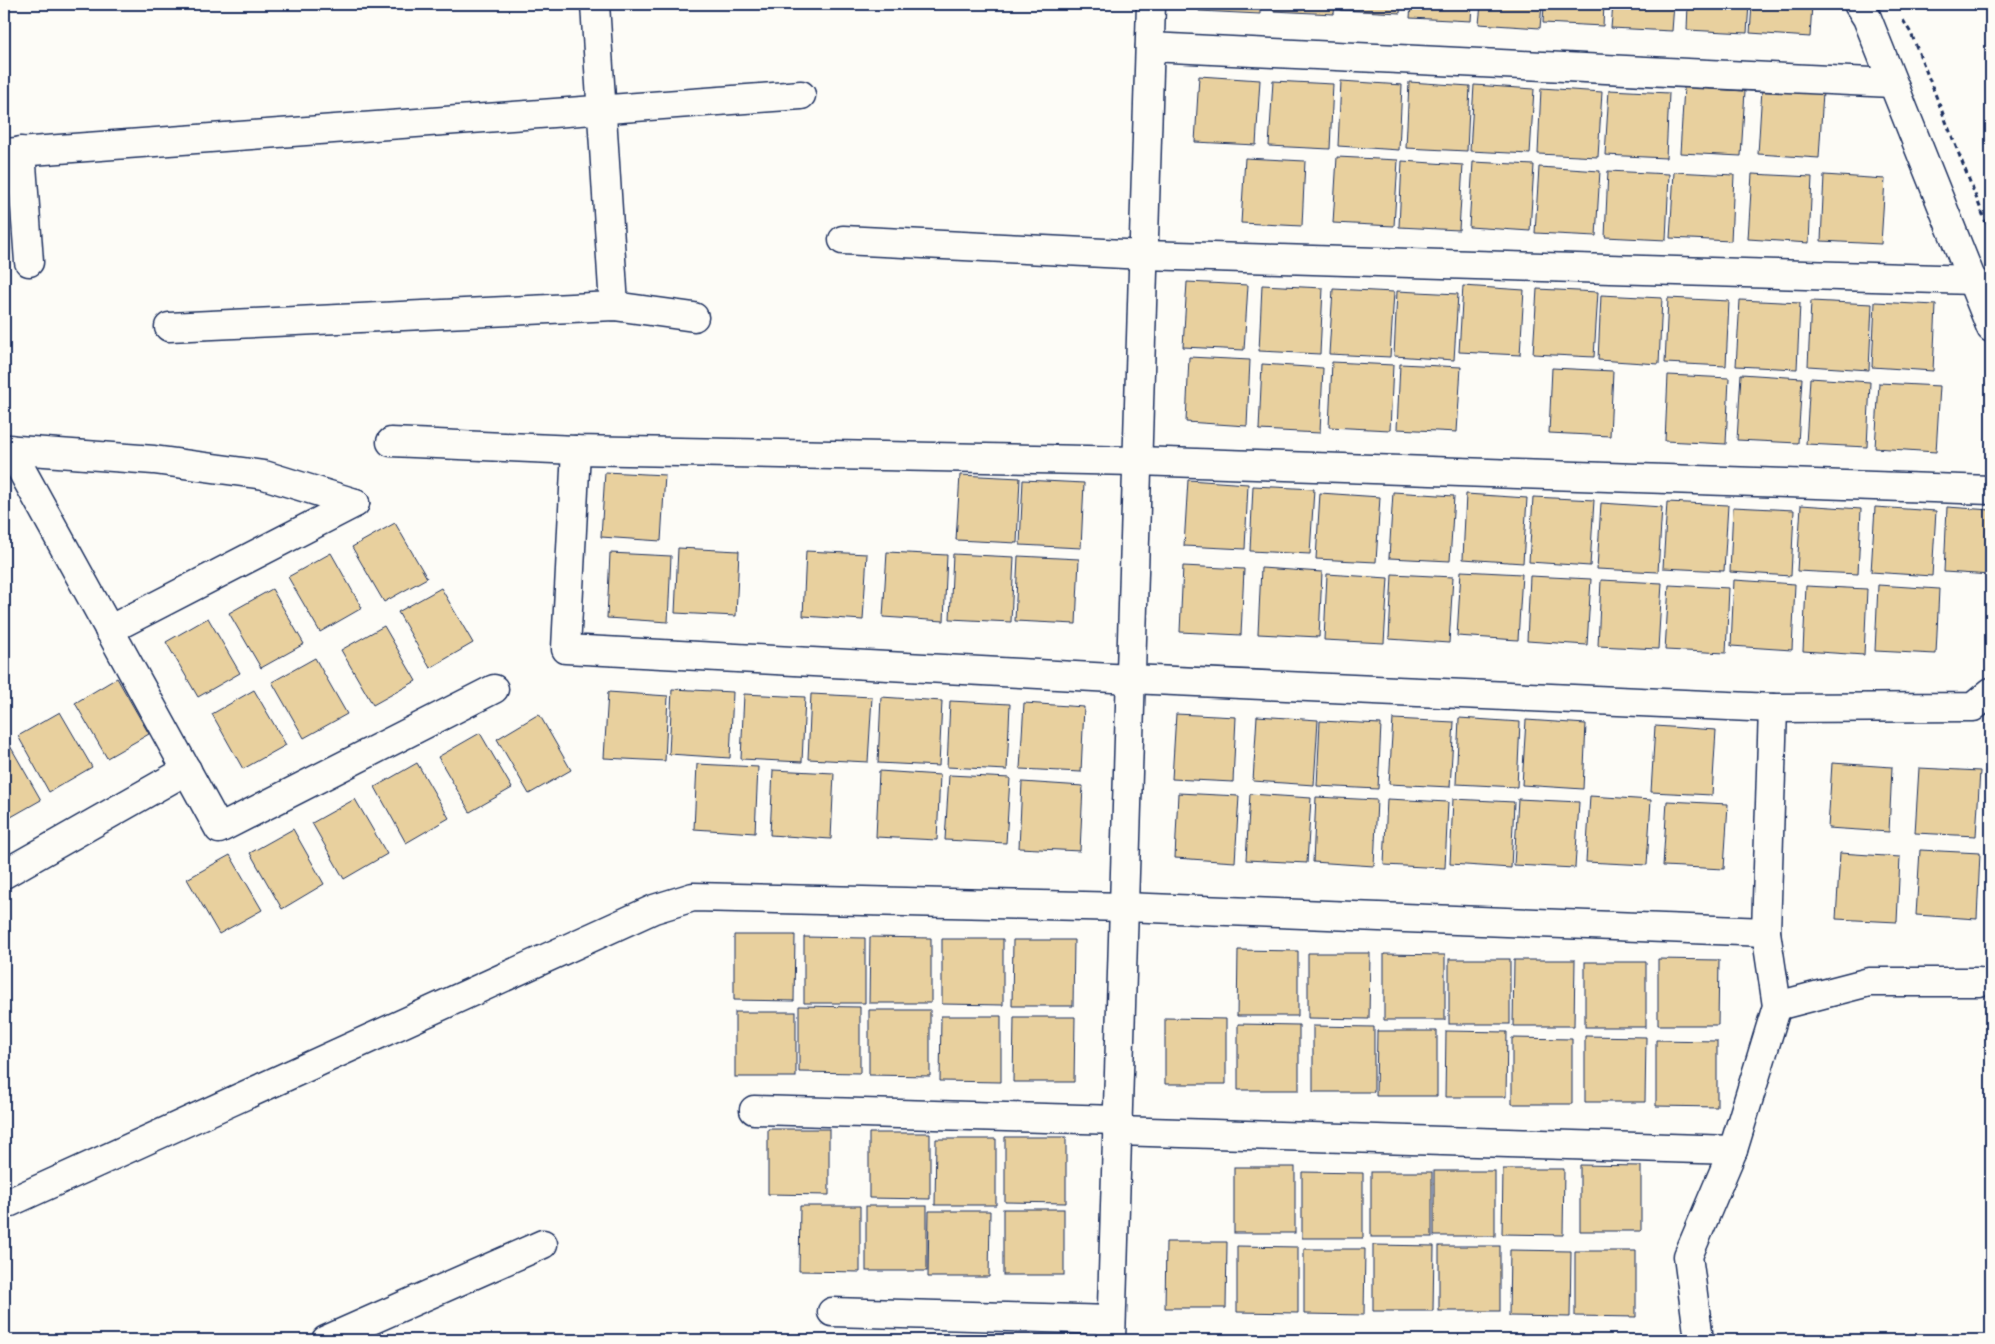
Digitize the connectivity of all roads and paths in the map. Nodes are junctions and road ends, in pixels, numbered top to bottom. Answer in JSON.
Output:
{"nodes":[{"id":1,"x":595,"y":4,"type":"edge"},
{"id":2,"x":1151,"y":4,"type":"edge"},
{"id":3,"x":1858,"y":4,"type":"edge"},
{"id":4,"x":1903,"y":18,"type":"dead end"},
{"id":5,"x":1150,"y":48,"type":"junction"},
{"id":6,"x":1892,"y":83,"type":"junction"},
{"id":7,"x":801,"y":95,"type":"dead end"},
{"id":8,"x":602,"y":109,"type":"junction"},
{"id":9,"x":12,"y":152,"type":"edge"},
{"id":10,"x":1991,"y":235,"type":"edge"},
{"id":11,"x":843,"y":240,"type":"dead end"},
{"id":12,"x":1144,"y":255,"type":"junction"},
{"id":13,"x":29,"y":262,"type":"dead end"},
{"id":14,"x":1973,"y":280,"type":"junction"},
{"id":15,"x":614,"y":306,"type":"junction"},
{"id":16,"x":694,"y":317,"type":"dead end"},
{"id":17,"x":169,"y":326,"type":"dead end"},
{"id":18,"x":1991,"y":328,"type":"edge"},
{"id":19,"x":391,"y":442,"type":"dead end"},
{"id":20,"x":7,"y":449,"type":"edge"},
{"id":21,"x":576,"y":450,"type":"junction"},
{"id":22,"x":1137,"y":461,"type":"junction"},
{"id":23,"x":1991,"y":490,"type":"edge"},
{"id":24,"x":109,"y":630,"type":"junction"},
{"id":25,"x":1131,"y":680,"type":"junction"},
{"id":26,"x":494,"y":689,"type":"dead end"},
{"id":27,"x":1991,"y":692,"type":"edge"},
{"id":28,"x":1773,"y":708,"type":"junction"},
{"id":29,"x":187,"y":770,"type":"junction"},
{"id":30,"x":4,"y":874,"type":"edge"},
{"id":31,"x":1124,"y":907,"type":"junction"},
{"id":32,"x":1766,"y":932,"type":"junction"},
{"id":33,"x":1979,"y":982,"type":"dead end"},
{"id":34,"x":1778,"y":1006,"type":"junction"},
{"id":35,"x":754,"y":1110,"type":"dead end"},
{"id":36,"x":1117,"y":1125,"type":"junction"},
{"id":37,"x":1733,"y":1150,"type":"junction"},
{"id":38,"x":4,"y":1205,"type":"edge"},
{"id":39,"x":543,"y":1244,"type":"dead end"},
{"id":40,"x":832,"y":1312,"type":"dead end"},
{"id":41,"x":1111,"y":1330,"type":"edge"},
{"id":42,"x":326,"y":1340,"type":"edge"},
{"id":43,"x":1699,"y":1340,"type":"edge"}],
"edges":[{"from":1,"to":8,"type":"street"},
{"from":2,"to":5,"type":"street"},
{"from":3,"to":6,"type":"street"},
{"from":4,"to":10,"type":"path"},
{"from":5,"to":6,"type":"street"},
{"from":5,"to":12,"type":"street"},
{"from":6,"to":14,"type":"street"},
{"from":7,"to":8,"type":"street"},
{"from":8,"to":9,"type":"street"},
{"from":8,"to":15,"type":"street"},
{"from":9,"to":13,"type":"street"},
{"from":11,"to":12,"type":"street"},
{"from":12,"to":14,"type":"street"},
{"from":12,"to":22,"type":"street"},
{"from":14,"to":18,"type":"street"},
{"from":15,"to":16,"type":"street"},
{"from":15,"to":17,"type":"street"},
{"from":19,"to":21,"type":"street"},
{"from":20,"to":24,"type":"street"},
{"from":20,"to":24,"type":"street"},
{"from":21,"to":22,"type":"street"},
{"from":21,"to":25,"type":"street"},
{"from":22,"to":23,"type":"street"},
{"from":22,"to":25,"type":"street"},
{"from":24,"to":29,"type":"street"},
{"from":25,"to":28,"type":"street"},
{"from":25,"to":31,"type":"street"},
{"from":26,"to":29,"type":"street"},
{"from":27,"to":28,"type":"street"},
{"from":28,"to":32,"type":"street"},
{"from":29,"to":30,"type":"street"},
{"from":31,"to":32,"type":"street"},
{"from":31,"to":36,"type":"street"},
{"from":31,"to":38,"type":"street"},
{"from":32,"to":34,"type":"street"},
{"from":33,"to":34,"type":"street"},
{"from":34,"to":37,"type":"street"},
{"from":35,"to":36,"type":"street"},
{"from":36,"to":37,"type":"street"},
{"from":36,"to":41,"type":"street"},
{"from":37,"to":43,"type":"street"},
{"from":39,"to":42,"type":"street"},
{"from":40,"to":41,"type":"street"}]}
